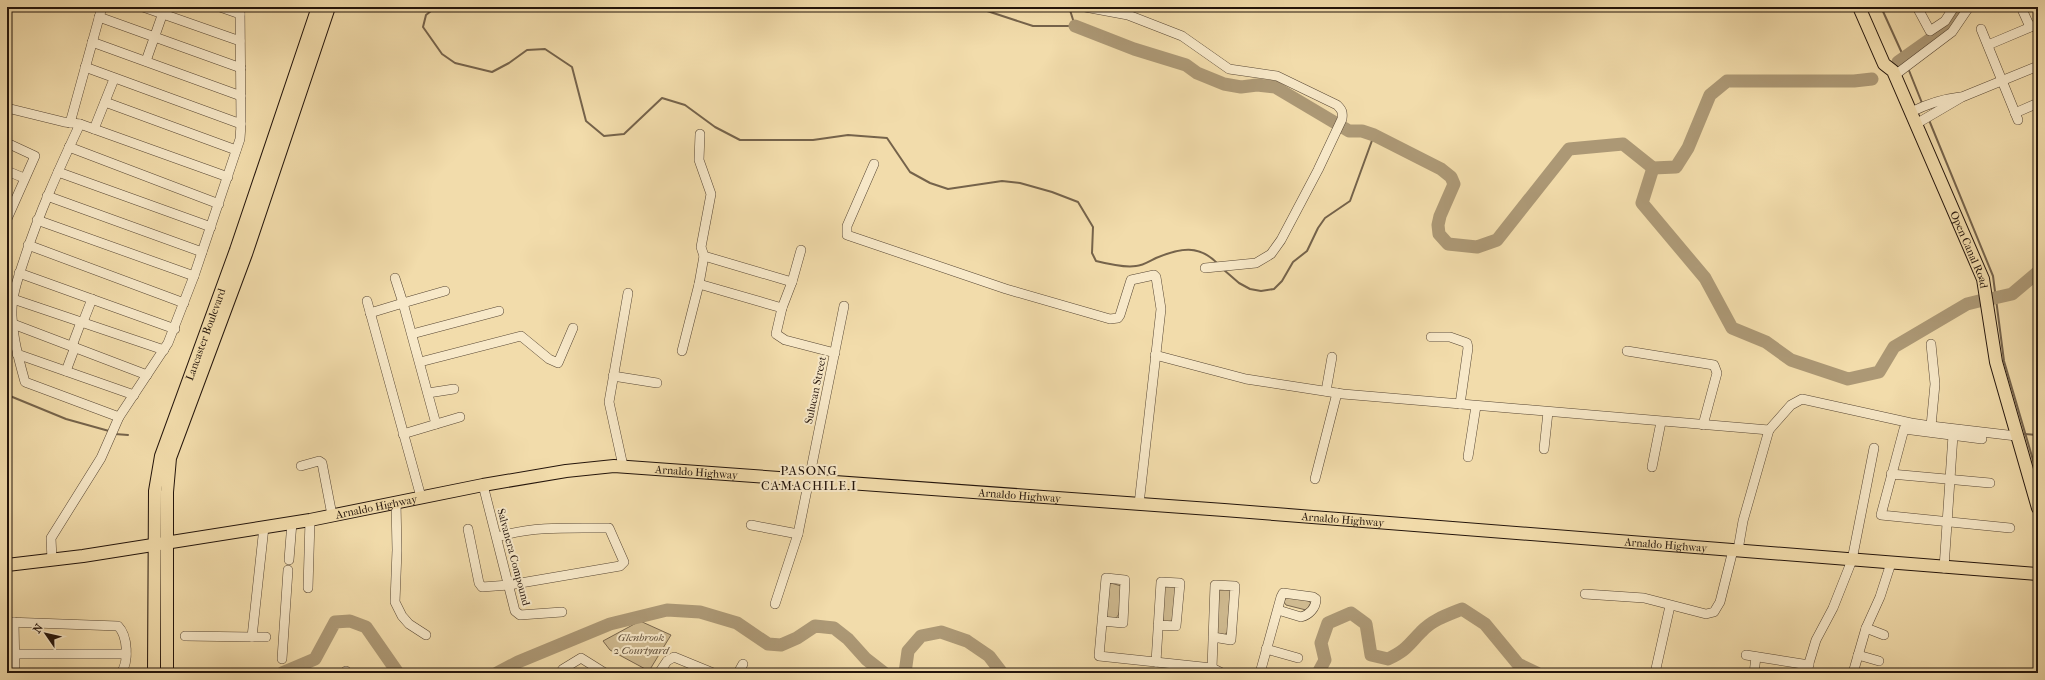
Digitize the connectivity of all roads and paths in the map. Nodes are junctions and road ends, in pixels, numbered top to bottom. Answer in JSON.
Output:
{"nodes":[{"id":1,"x":102,"y":7,"type":"edge"},
{"id":2,"x":144,"y":7,"type":"edge"},
{"id":3,"x":220,"y":7,"type":"edge"},
{"id":4,"x":318,"y":7,"type":"edge"},
{"id":5,"x":329,"y":7,"type":"edge"},
{"id":6,"x":1085,"y":7,"type":"edge"},
{"id":7,"x":1859,"y":7,"type":"edge"},
{"id":8,"x":1918,"y":7,"type":"edge"},
{"id":9,"x":1954,"y":7,"type":"edge"},
{"id":10,"x":1969,"y":7,"type":"edge"},
{"id":11,"x":2021,"y":7,"type":"edge"},
{"id":12,"x":163,"y":10,"type":"edge"},
{"id":13,"x":240,"y":11,"type":"edge"},
{"id":14,"x":99,"y":17,"type":"junction"},
{"id":15,"x":2034,"y":26,"type":"edge"},
{"id":16,"x":1981,"y":29,"type":"dead end"},
{"id":17,"x":154,"y":38,"type":"junction"},
{"id":18,"x":240,"y":41,"type":"junction"},
{"id":19,"x":92,"y":42,"type":"junction"},
{"id":20,"x":1988,"y":45,"type":"junction"},
{"id":21,"x":146,"y":61,"type":"junction"},
{"id":22,"x":2038,"y":66,"type":"edge"},
{"id":23,"x":85,"y":68,"type":"junction"},
{"id":24,"x":241,"y":68,"type":"junction"},
{"id":25,"x":1902,"y":69,"type":"junction"},
{"id":26,"x":114,"y":79,"type":"junction"},
{"id":27,"x":2002,"y":81,"type":"junction"},
{"id":28,"x":241,"y":96,"type":"junction"},
{"id":29,"x":1962,"y":97,"type":"junction"},
{"id":30,"x":105,"y":102,"type":"junction"},
{"id":31,"x":2038,"y":103,"type":"edge"},
{"id":32,"x":7,"y":108,"type":"edge"},
{"id":33,"x":1920,"y":108,"type":"junction"},
{"id":34,"x":1925,"y":120,"type":"junction"},
{"id":35,"x":70,"y":123,"type":"junction"},
{"id":36,"x":80,"y":124,"type":"junction"},
{"id":37,"x":241,"y":124,"type":"junction"},
{"id":38,"x":94,"y":130,"type":"junction"},
{"id":39,"x":700,"y":134,"type":"dead end"},
{"id":40,"x":7,"y":143,"type":"edge"},
{"id":41,"x":69,"y":147,"type":"junction"},
{"id":42,"x":236,"y":150,"type":"junction"},
{"id":43,"x":874,"y":164,"type":"dead end"},
{"id":44,"x":7,"y":171,"type":"edge"},
{"id":45,"x":58,"y":172,"type":"junction"},
{"id":46,"x":228,"y":177,"type":"junction"},
{"id":47,"x":24,"y":178,"type":"junction"},
{"id":48,"x":47,"y":196,"type":"junction"},
{"id":49,"x":11,"y":197,"type":"edge"},
{"id":50,"x":219,"y":204,"type":"junction"},
{"id":51,"x":7,"y":219,"type":"edge"},
{"id":52,"x":37,"y":220,"type":"junction"},
{"id":53,"x":211,"y":227,"type":"junction"},
{"id":54,"x":28,"y":245,"type":"junction"},
{"id":55,"x":801,"y":250,"type":"dead end"},
{"id":56,"x":202,"y":252,"type":"junction"},
{"id":57,"x":704,"y":256,"type":"junction"},
{"id":58,"x":1205,"y":268,"type":"dead end"},
{"id":59,"x":20,"y":273,"type":"junction"},
{"id":60,"x":194,"y":276,"type":"junction"},
{"id":61,"x":395,"y":278,"type":"dead end"},
{"id":62,"x":792,"y":282,"type":"junction"},
{"id":63,"x":699,"y":284,"type":"junction"},
{"id":64,"x":445,"y":290,"type":"dead end"},
{"id":65,"x":628,"y":293,"type":"dead end"},
{"id":66,"x":13,"y":298,"type":"junction"},
{"id":67,"x":92,"y":299,"type":"junction"},
{"id":68,"x":367,"y":301,"type":"dead end"},
{"id":69,"x":184,"y":303,"type":"junction"},
{"id":70,"x":403,"y":303,"type":"junction"},
{"id":71,"x":844,"y":306,"type":"dead end"},
{"id":72,"x":782,"y":308,"type":"junction"},
{"id":73,"x":498,"y":310,"type":"dead end"},
{"id":74,"x":370,"y":313,"type":"junction"},
{"id":75,"x":82,"y":322,"type":"junction"},
{"id":76,"x":13,"y":324,"type":"junction"},
{"id":77,"x":573,"y":328,"type":"dead end"},
{"id":78,"x":175,"y":329,"type":"junction"},
{"id":79,"x":412,"y":334,"type":"junction"},
{"id":80,"x":1431,"y":337,"type":"dead end"},
{"id":81,"x":1931,"y":344,"type":"dead end"},
{"id":82,"x":73,"y":347,"type":"junction"},
{"id":83,"x":164,"y":350,"type":"junction"},
{"id":84,"x":682,"y":351,"type":"dead end"},
{"id":85,"x":1627,"y":351,"type":"dead end"},
{"id":86,"x":835,"y":353,"type":"junction"},
{"id":87,"x":17,"y":354,"type":"junction"},
{"id":88,"x":1155,"y":355,"type":"junction"},
{"id":89,"x":1332,"y":357,"type":"dead end"},
{"id":90,"x":420,"y":362,"type":"junction"},
{"id":91,"x":66,"y":371,"type":"junction"},
{"id":92,"x":147,"y":375,"type":"junction"},
{"id":93,"x":613,"y":376,"type":"junction"},
{"id":94,"x":658,"y":383,"type":"dead end"},
{"id":95,"x":454,"y":389,"type":"dead end"},
{"id":96,"x":1326,"y":391,"type":"junction"},
{"id":97,"x":428,"y":393,"type":"junction"},
{"id":98,"x":1337,"y":393,"type":"junction"},
{"id":99,"x":134,"y":395,"type":"junction"},
{"id":100,"x":1460,"y":404,"type":"junction"},
{"id":101,"x":1476,"y":406,"type":"junction"},
{"id":102,"x":1548,"y":412,"type":"junction"},
{"id":103,"x":119,"y":417,"type":"junction"},
{"id":104,"x":460,"y":417,"type":"dead end"},
{"id":105,"x":1661,"y":422,"type":"junction"},
{"id":106,"x":436,"y":424,"type":"junction"},
{"id":107,"x":1703,"y":425,"type":"junction"},
{"id":108,"x":1931,"y":426,"type":"junction"},
{"id":109,"x":1769,"y":430,"type":"junction"},
{"id":110,"x":403,"y":434,"type":"junction"},
{"id":111,"x":1953,"y":435,"type":"junction"},
{"id":112,"x":2016,"y":436,"type":"junction"},
{"id":113,"x":1982,"y":439,"type":"dead end"},
{"id":114,"x":1874,"y":448,"type":"dead end"},
{"id":115,"x":1544,"y":449,"type":"dead end"},
{"id":116,"x":1468,"y":457,"type":"dead end"},
{"id":117,"x":301,"y":466,"type":"dead end"},
{"id":118,"x":613,"y":466,"type":"junction"},
{"id":119,"x":1652,"y":467,"type":"dead end"},
{"id":120,"x":1891,"y":474,"type":"junction"},
{"id":121,"x":808,"y":479,"type":"junction"},
{"id":122,"x":1315,"y":479,"type":"dead end"},
{"id":123,"x":1950,"y":479,"type":"junction"},
{"id":124,"x":1990,"y":483,"type":"dead end"},
{"id":125,"x":483,"y":485,"type":"junction"},
{"id":126,"x":420,"y":497,"type":"junction"},
{"id":127,"x":396,"y":502,"type":"junction"},
{"id":128,"x":1139,"y":504,"type":"junction"},
{"id":129,"x":2038,"y":508,"type":"edge"},
{"id":130,"x":332,"y":515,"type":"junction"},
{"id":131,"x":310,"y":520,"type":"junction"},
{"id":132,"x":292,"y":522,"type":"junction"},
{"id":133,"x":1947,"y":522,"type":"junction"},
{"id":134,"x":751,"y":525,"type":"dead end"},
{"id":135,"x":264,"y":527,"type":"junction"},
{"id":136,"x":2010,"y":528,"type":"dead end"},
{"id":137,"x":468,"y":529,"type":"dead end"},
{"id":138,"x":798,"y":534,"type":"junction"},
{"id":139,"x":497,"y":537,"type":"junction"},
{"id":140,"x":167,"y":543,"type":"junction"},
{"id":141,"x":154,"y":545,"type":"junction"},
{"id":142,"x":1735,"y":550,"type":"junction"},
{"id":143,"x":52,"y":560,"type":"junction"},
{"id":144,"x":289,"y":560,"type":"dead end"},
{"id":145,"x":1852,"y":560,"type":"junction"},
{"id":146,"x":1891,"y":563,"type":"junction"},
{"id":147,"x":7,"y":565,"type":"edge"},
{"id":148,"x":1944,"y":568,"type":"junction"},
{"id":149,"x":288,"y":570,"type":"dead end"},
{"id":150,"x":2038,"y":574,"type":"edge"},
{"id":151,"x":509,"y":585,"type":"junction"},
{"id":152,"x":308,"y":588,"type":"dead end"},
{"id":153,"x":1585,"y":594,"type":"dead end"},
{"id":154,"x":775,"y":604,"type":"dead end"},
{"id":155,"x":1670,"y":606,"type":"junction"},
{"id":156,"x":1278,"y":610,"type":"dead end"},
{"id":157,"x":562,"y":612,"type":"dead end"},
{"id":158,"x":1102,"y":621,"type":"junction"},
{"id":159,"x":11,"y":622,"type":"edge"},
{"id":160,"x":1158,"y":625,"type":"junction"},
{"id":161,"x":1866,"y":628,"type":"junction"},
{"id":162,"x":426,"y":635,"type":"dead end"},
{"id":163,"x":1884,"y":635,"type":"dead end"},
{"id":164,"x":185,"y":636,"type":"dead end"},
{"id":165,"x":252,"y":637,"type":"junction"},
{"id":166,"x":266,"y":637,"type":"dead end"},
{"id":167,"x":1213,"y":637,"type":"junction"},
{"id":168,"x":1266,"y":649,"type":"junction"},
{"id":169,"x":11,"y":654,"type":"edge"},
{"id":170,"x":126,"y":654,"type":"junction"},
{"id":171,"x":1746,"y":655,"type":"dead end"},
{"id":172,"x":1756,"y":656,"type":"junction"},
{"id":173,"x":1858,"y":656,"type":"junction"},
{"id":174,"x":1298,"y":658,"type":"dead end"},
{"id":175,"x":282,"y":659,"type":"dead end"},
{"id":176,"x":1156,"y":662,"type":"junction"},
{"id":177,"x":1879,"y":662,"type":"dead end"},
{"id":178,"x":742,"y":664,"type":"dead end"},
{"id":179,"x":1212,"y":668,"type":"junction"},
{"id":180,"x":1808,"y":669,"type":"edge"},
{"id":181,"x":710,"y":672,"type":"edge"},
{"id":182,"x":15,"y":673,"type":"edge"},
{"id":183,"x":121,"y":673,"type":"edge"},
{"id":184,"x":154,"y":673,"type":"edge"},
{"id":185,"x":167,"y":673,"type":"edge"},
{"id":186,"x":560,"y":673,"type":"edge"},
{"id":187,"x":605,"y":673,"type":"edge"},
{"id":188,"x":659,"y":673,"type":"edge"},
{"id":189,"x":738,"y":673,"type":"edge"},
{"id":190,"x":1222,"y":673,"type":"edge"},
{"id":191,"x":1260,"y":673,"type":"edge"},
{"id":192,"x":1655,"y":673,"type":"edge"},
{"id":193,"x":1754,"y":673,"type":"edge"},
{"id":194,"x":1853,"y":673,"type":"edge"}],
"edges":[{"from":1,"to":14,"type":"street"},
{"from":2,"to":12,"type":"street"},
{"from":3,"to":13,"type":"street"},
{"from":4,"to":141,"type":"main road","name":"Lancaster Boulevard"},
{"from":5,"to":140,"type":"main road","name":"Lancaster Boulevard"},
{"from":6,"to":58,"type":"street"},
{"from":7,"to":25,"type":"main road","name":"Open Canal Road"},
{"from":8,"to":9,"type":"street"},
{"from":10,"to":25,"type":"street"},
{"from":11,"to":15,"type":"street"},
{"from":12,"to":17,"type":"street"},
{"from":12,"to":18,"type":"street"},
{"from":13,"to":18,"type":"street"},
{"from":14,"to":17,"type":"street"},
{"from":14,"to":19,"type":"street"},
{"from":15,"to":20,"type":"street"},
{"from":16,"to":20,"type":"street"},
{"from":17,"to":21,"type":"street"},
{"from":17,"to":24,"type":"street"},
{"from":18,"to":24,"type":"street"},
{"from":19,"to":21,"type":"street"},
{"from":19,"to":23,"type":"street"},
{"from":20,"to":27,"type":"street"},
{"from":21,"to":28,"type":"street"},
{"from":22,"to":27,"type":"street"},
{"from":23,"to":26,"type":"street"},
{"from":23,"to":35,"type":"street"},
{"from":24,"to":28,"type":"street"},
{"from":25,"to":33,"type":"main road","name":"Open Canal Road"},
{"from":26,"to":30,"type":"street"},
{"from":26,"to":37,"type":"street"},
{"from":27,"to":29,"type":"street"},
{"from":27,"to":31,"type":"street"},
{"from":28,"to":37,"type":"street"},
{"from":29,"to":33,"type":"street"},
{"from":29,"to":34,"type":"street"},
{"from":30,"to":38,"type":"street"},
{"from":30,"to":42,"type":"street"},
{"from":32,"to":35,"type":"street"},
{"from":33,"to":34,"type":"main road","name":"Open Canal Road"},
{"from":34,"to":112,"type":"main road","name":"Open Canal Road"},
{"from":35,"to":36,"type":"street"},
{"from":36,"to":38,"type":"street"},
{"from":36,"to":41,"type":"street"},
{"from":37,"to":42,"type":"street"},
{"from":38,"to":46,"type":"street"},
{"from":39,"to":57,"type":"street"},
{"from":40,"to":47,"type":"street"},
{"from":41,"to":45,"type":"street"},
{"from":41,"to":50,"type":"street"},
{"from":42,"to":46,"type":"street"},
{"from":43,"to":88,"type":"street"},
{"from":44,"to":47,"type":"street"},
{"from":45,"to":48,"type":"street"},
{"from":45,"to":53,"type":"street"},
{"from":46,"to":50,"type":"street"},
{"from":47,"to":49,"type":"street"},
{"from":48,"to":52,"type":"street"},
{"from":48,"to":56,"type":"street"},
{"from":49,"to":51,"type":"street"},
{"from":50,"to":53,"type":"street"},
{"from":52,"to":54,"type":"street"},
{"from":52,"to":60,"type":"street"},
{"from":53,"to":56,"type":"street"},
{"from":54,"to":59,"type":"street"},
{"from":54,"to":69,"type":"street"},
{"from":55,"to":62,"type":"street"},
{"from":56,"to":60,"type":"street"},
{"from":57,"to":62,"type":"street"},
{"from":57,"to":63,"type":"street"},
{"from":59,"to":66,"type":"street"},
{"from":59,"to":67,"type":"street"},
{"from":60,"to":69,"type":"street"},
{"from":61,"to":70,"type":"street"},
{"from":62,"to":72,"type":"street"},
{"from":63,"to":72,"type":"street"},
{"from":63,"to":84,"type":"street"},
{"from":64,"to":70,"type":"street"},
{"from":65,"to":93,"type":"street"},
{"from":66,"to":75,"type":"street"},
{"from":66,"to":76,"type":"street"},
{"from":67,"to":75,"type":"street"},
{"from":67,"to":78,"type":"street"},
{"from":68,"to":74,"type":"street"},
{"from":69,"to":78,"type":"street"},
{"from":70,"to":74,"type":"street"},
{"from":70,"to":79,"type":"street"},
{"from":71,"to":86,"type":"street","name":"Sulucan Street"},
{"from":72,"to":86,"type":"street"},
{"from":73,"to":79,"type":"street"},
{"from":74,"to":110,"type":"street"},
{"from":75,"to":82,"type":"street"},
{"from":75,"to":83,"type":"street"},
{"from":76,"to":82,"type":"street"},
{"from":76,"to":87,"type":"street"},
{"from":77,"to":90,"type":"street"},
{"from":78,"to":83,"type":"street"},
{"from":79,"to":90,"type":"street"},
{"from":80,"to":100,"type":"street"},
{"from":81,"to":108,"type":"street"},
{"from":82,"to":91,"type":"street"},
{"from":82,"to":92,"type":"street"},
{"from":83,"to":92,"type":"street"},
{"from":85,"to":107,"type":"street"},
{"from":86,"to":121,"type":"street","name":"Sulucan Street"},
{"from":87,"to":91,"type":"street"},
{"from":87,"to":103,"type":"street"},
{"from":88,"to":96,"type":"street"},
{"from":88,"to":128,"type":"street"},
{"from":89,"to":96,"type":"street"},
{"from":90,"to":97,"type":"street"},
{"from":91,"to":99,"type":"street"},
{"from":92,"to":99,"type":"street"},
{"from":93,"to":94,"type":"street"},
{"from":93,"to":118,"type":"street"},
{"from":95,"to":97,"type":"street"},
{"from":96,"to":98,"type":"street"},
{"from":97,"to":106,"type":"street"},
{"from":98,"to":100,"type":"street"},
{"from":98,"to":122,"type":"street"},
{"from":99,"to":103,"type":"street"},
{"from":100,"to":101,"type":"street"},
{"from":101,"to":102,"type":"street"},
{"from":101,"to":116,"type":"street"},
{"from":102,"to":105,"type":"street"},
{"from":102,"to":115,"type":"street"},
{"from":103,"to":143,"type":"street"},
{"from":104,"to":106,"type":"street"},
{"from":105,"to":107,"type":"street"},
{"from":105,"to":119,"type":"street"},
{"from":106,"to":110,"type":"street"},
{"from":107,"to":109,"type":"street"},
{"from":108,"to":109,"type":"street"},
{"from":108,"to":112,"type":"street"},
{"from":109,"to":142,"type":"street"},
{"from":110,"to":126,"type":"street"},
{"from":111,"to":113,"type":"street"},
{"from":111,"to":120,"type":"street"},
{"from":111,"to":123,"type":"street"},
{"from":112,"to":129,"type":"main road","name":"Open Canal Road"},
{"from":114,"to":145,"type":"street"},
{"from":117,"to":130,"type":"street"},
{"from":118,"to":121,"type":"main road","name":"Arnaldo Highway"},
{"from":118,"to":125,"type":"main road","name":"Arnaldo Highway"},
{"from":120,"to":123,"type":"street"},
{"from":120,"to":133,"type":"street"},
{"from":121,"to":128,"type":"main road","name":"Arnaldo Highway"},
{"from":121,"to":138,"type":"street","name":"Sulucan Street"},
{"from":123,"to":124,"type":"street"},
{"from":123,"to":133,"type":"street"},
{"from":125,"to":126,"type":"main road","name":"Arnaldo Highway"},
{"from":125,"to":139,"type":"street","name":"Salvanera Compound"},
{"from":126,"to":127,"type":"main road","name":"Arnaldo Highway"},
{"from":127,"to":130,"type":"main road","name":"Arnaldo Highway"},
{"from":127,"to":162,"type":"street"},
{"from":128,"to":142,"type":"main road","name":"Arnaldo Highway"},
{"from":130,"to":131,"type":"main road","name":"Arnaldo Highway"},
{"from":131,"to":132,"type":"main road","name":"Arnaldo Highway"},
{"from":131,"to":152,"type":"street"},
{"from":132,"to":135,"type":"main road","name":"Arnaldo Highway"},
{"from":132,"to":144,"type":"street"},
{"from":133,"to":136,"type":"street"},
{"from":133,"to":148,"type":"street"},
{"from":134,"to":138,"type":"street"},
{"from":135,"to":140,"type":"main road","name":"Arnaldo Highway"},
{"from":135,"to":165,"type":"street"},
{"from":137,"to":151,"type":"street"},
{"from":138,"to":154,"type":"street","name":"Sulucan Street"},
{"from":139,"to":151,"type":"street","name":"Salvanera Compound"},
{"from":139,"to":151,"type":"street"},
{"from":140,"to":141,"type":"main road","name":"Arnaldo Highway"},
{"from":140,"to":185,"type":"main road","name":"Lancaster Boulevard"},
{"from":141,"to":143,"type":"main road","name":"Arnaldo Highway"},
{"from":141,"to":184,"type":"main road","name":"Lancaster Boulevard"},
{"from":142,"to":145,"type":"main road","name":"Arnaldo Highway"},
{"from":142,"to":155,"type":"street"},
{"from":143,"to":147,"type":"main road","name":"Arnaldo Highway"},
{"from":145,"to":146,"type":"main road","name":"Arnaldo Highway"},
{"from":145,"to":180,"type":"street"},
{"from":146,"to":148,"type":"main road","name":"Arnaldo Highway"},
{"from":146,"to":161,"type":"street"},
{"from":148,"to":150,"type":"main road","name":"Arnaldo Highway"},
{"from":149,"to":175,"type":"street"},
{"from":151,"to":157,"type":"street","name":"Salvanera Compound"},
{"from":153,"to":155,"type":"street"},
{"from":155,"to":192,"type":"street"},
{"from":156,"to":168,"type":"street"},
{"from":158,"to":158,"type":"street"},
{"from":158,"to":176,"type":"street"},
{"from":159,"to":169,"type":"street"},
{"from":159,"to":170,"type":"street"},
{"from":160,"to":160,"type":"street"},
{"from":160,"to":176,"type":"street"},
{"from":161,"to":163,"type":"street"},
{"from":161,"to":173,"type":"street"},
{"from":164,"to":165,"type":"street"},
{"from":165,"to":166,"type":"street"},
{"from":167,"to":167,"type":"street"},
{"from":167,"to":179,"type":"street"},
{"from":168,"to":174,"type":"street"},
{"from":168,"to":191,"type":"street"},
{"from":169,"to":170,"type":"street"},
{"from":169,"to":182,"type":"street"},
{"from":170,"to":183,"type":"street"},
{"from":171,"to":172,"type":"street"},
{"from":172,"to":180,"type":"street"},
{"from":172,"to":193,"type":"street"},
{"from":173,"to":177,"type":"street"},
{"from":173,"to":194,"type":"street"},
{"from":176,"to":179,"type":"street"},
{"from":178,"to":189,"type":"street"},
{"from":179,"to":190,"type":"street"},
{"from":181,"to":188,"type":"street"},
{"from":186,"to":187,"type":"street"}]}
